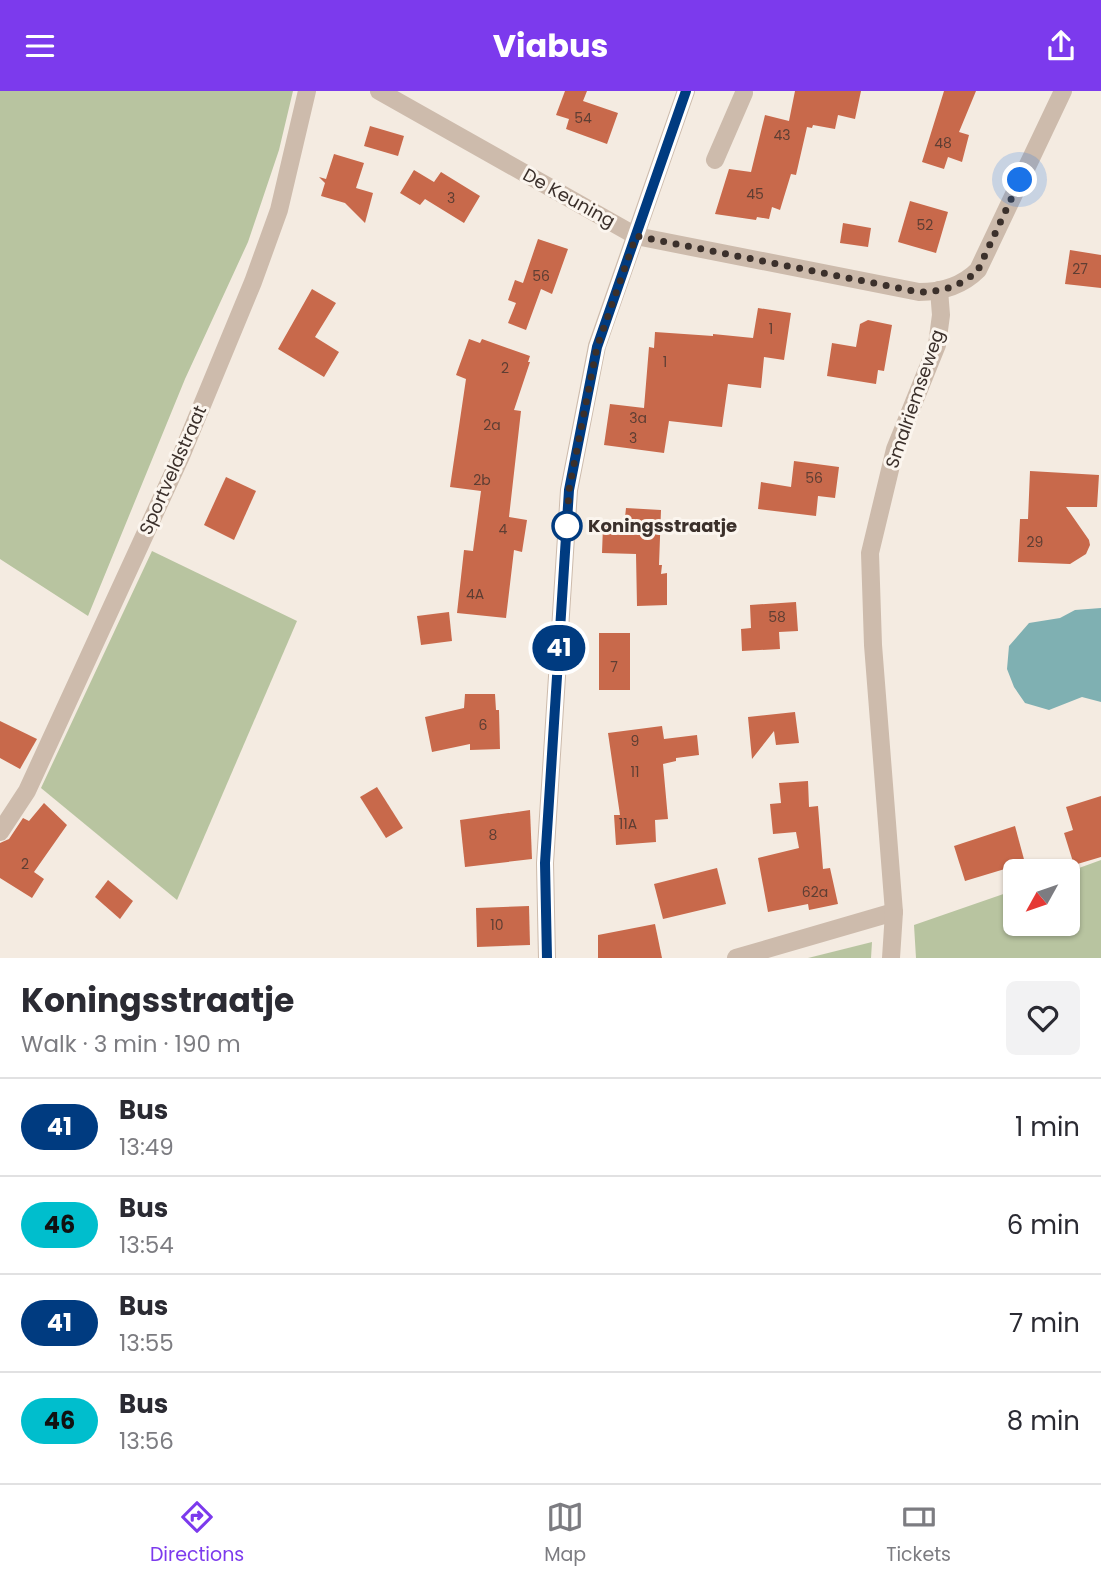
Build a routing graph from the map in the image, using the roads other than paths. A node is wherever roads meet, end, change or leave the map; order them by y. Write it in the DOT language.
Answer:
graph roads {
  1 [pos="307,91"];
  2 [pos="379,91"];
  3 [pos="686,91"];
  4 [pos="1063,91"];
  5 [pos="738,92"];
  6 [pos="715,160"];
  7 [pos="636,236"];
  8 [pos="939,290"];
  9 [pos="0,832"];
  10 [pos="894,912"];
  11 [pos="547,958"];
  12 [pos="736,958"];
  13 [pos="891,958"];
  1 -- 9 [label="street, Sportveldstraat"];
  2 -- 7 [label="street, De Keuning"];
  3 -- 7 [label="street"];
  4 -- 8 [label="street"];
  5 -- 6 [label="street"];
  7 -- 8 [label="street, De Keuning"];
  7 -- 11 [label="street"];
  8 -- 10 [label="street, Smalriemseweg"];
  10 -- 12 [label="street"];
  10 -- 13 [label="street, Smalriemseweg"];
}
